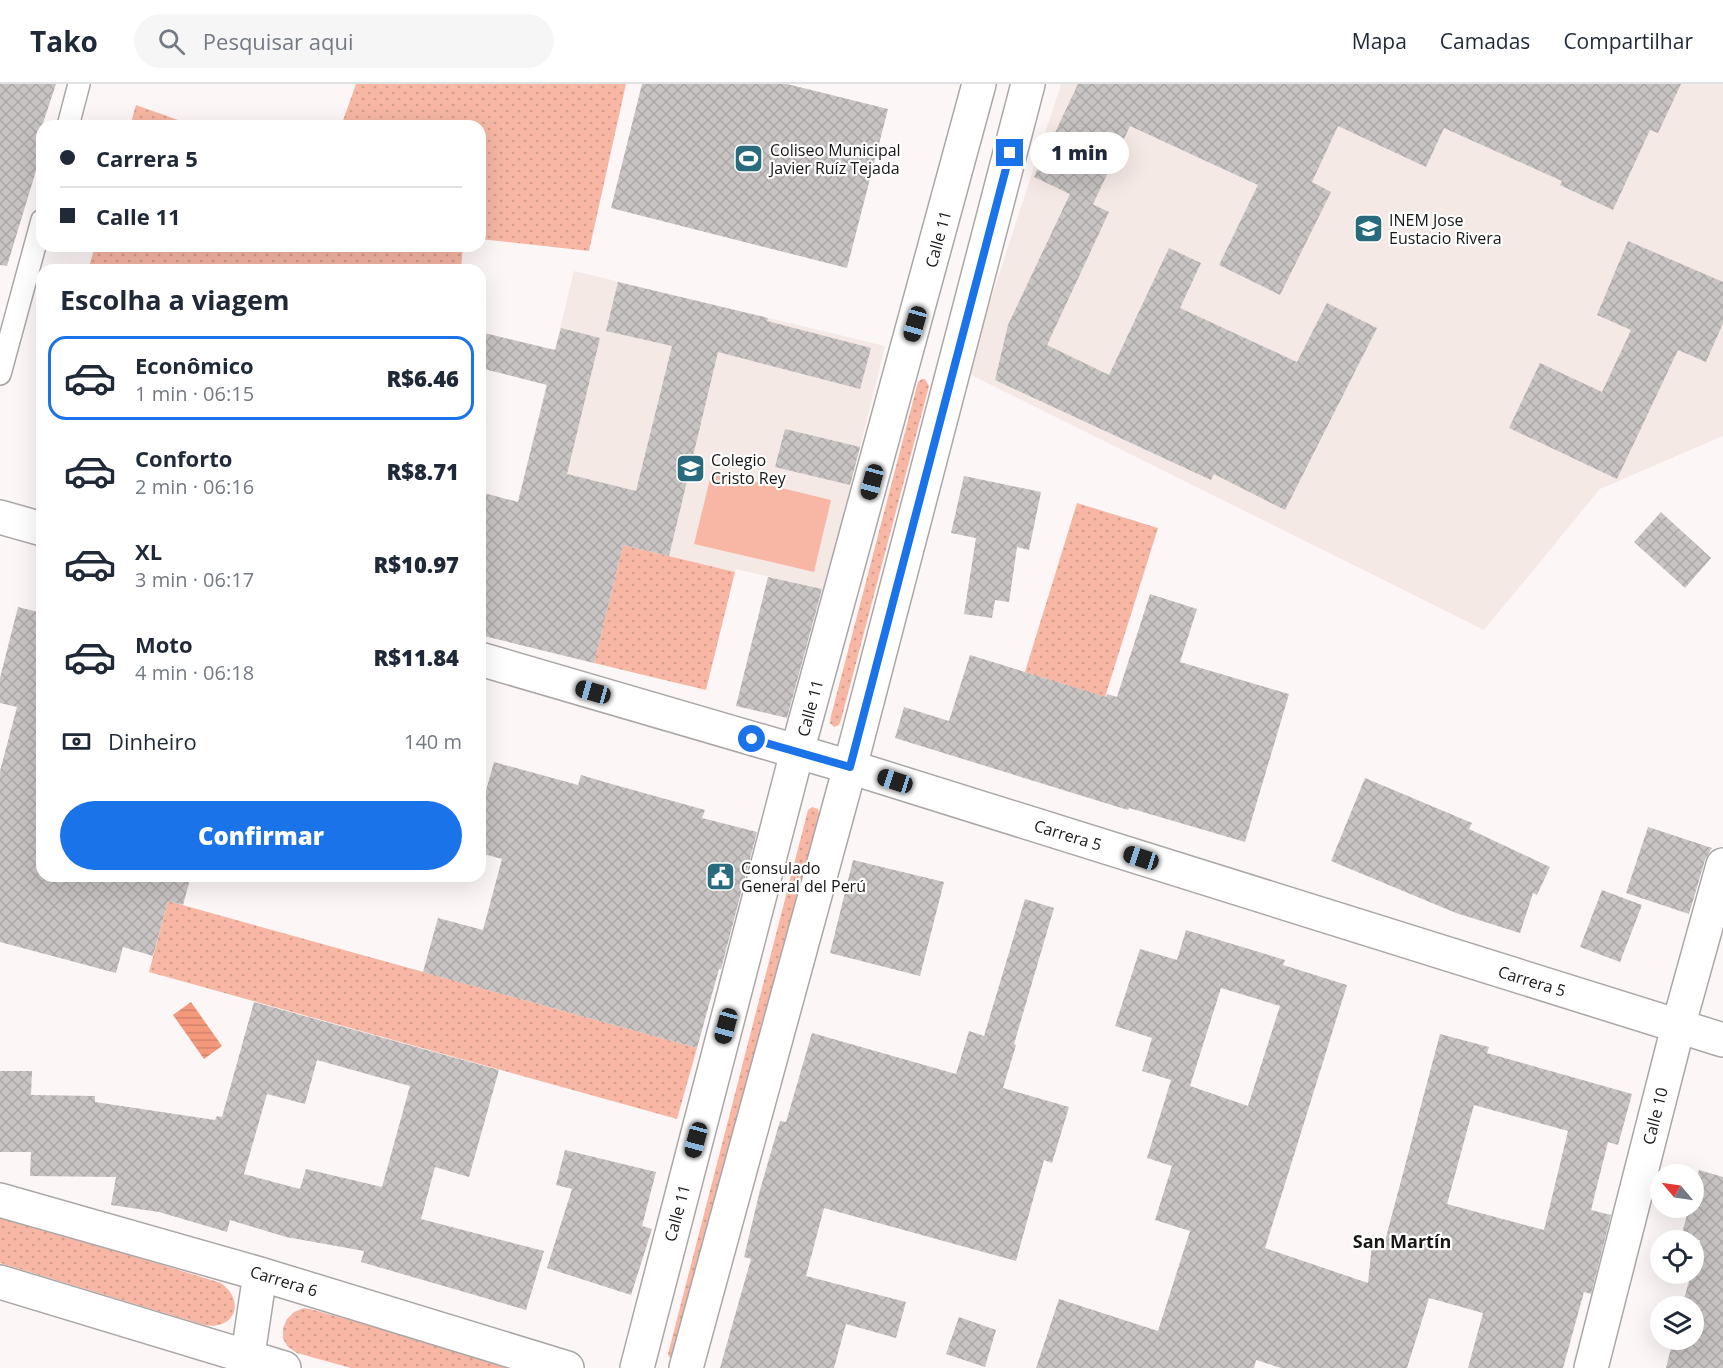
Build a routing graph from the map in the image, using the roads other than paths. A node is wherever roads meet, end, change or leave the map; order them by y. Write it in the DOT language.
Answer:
graph roads {
  1 [pos="79,84"];
  2 [pos="979,84"];
  3 [pos="1028,84"];
  4 [pos="70,120"];
  5 [pos="36,242"];
  6 [pos="915,324"];
  7 [pos="963,336"];
  8 [pos="0,374"];
  9 [pos="0,517"];
  10 [pos="36,527"];
  11 [pos="486,660"];
  12 [pos="797,752"];
  13 [pos="850,767"];
  14 [pos="1723,865"];
  15 [pos="1677,1027"];
  16 [pos="1723,1040"];
  17 [pos="0,1200"];
  18 [pos="260,1274"];
  19 [pos="0,1282"];
  20 [pos="247,1363"];
  21 [pos="284,1368"];
  22 [pos="567,1368"];
  23 [pos="637,1368"];
  24 [pos="686,1368"];
  25 [pos="1591,1368"];
  1 -- 4 [label="lane"];
  2 -- 6 [label="street, Calle 11"];
  3 -- 7 [label="street"];
  5 -- 8 [label="lane"];
  6 -- 7 [label="street"];
  6 -- 12 [label="street, Calle 11"];
  7 -- 13 [label="street"];
  9 -- 10 [label="street"];
  11 -- 12 [label="street, Carrera 5"];
  12 -- 13 [label="street, Carrera 5"];
  12 -- 23 [label="street, Calle 11"];
  13 -- 15 [label="street, Carrera 5"];
  13 -- 24 [label="street"];
  14 -- 15 [label="street, Calle 10"];
  15 -- 16 [label="street, Carrera 5"];
  15 -- 25 [label="street, Calle 10"];
  17 -- 18 [label="street, Carrera 6"];
  18 -- 20 [label="street"];
  18 -- 22 [label="street, Carrera 6"];
  19 -- 20 [label="street"];
  20 -- 21 [label="street"];
}
